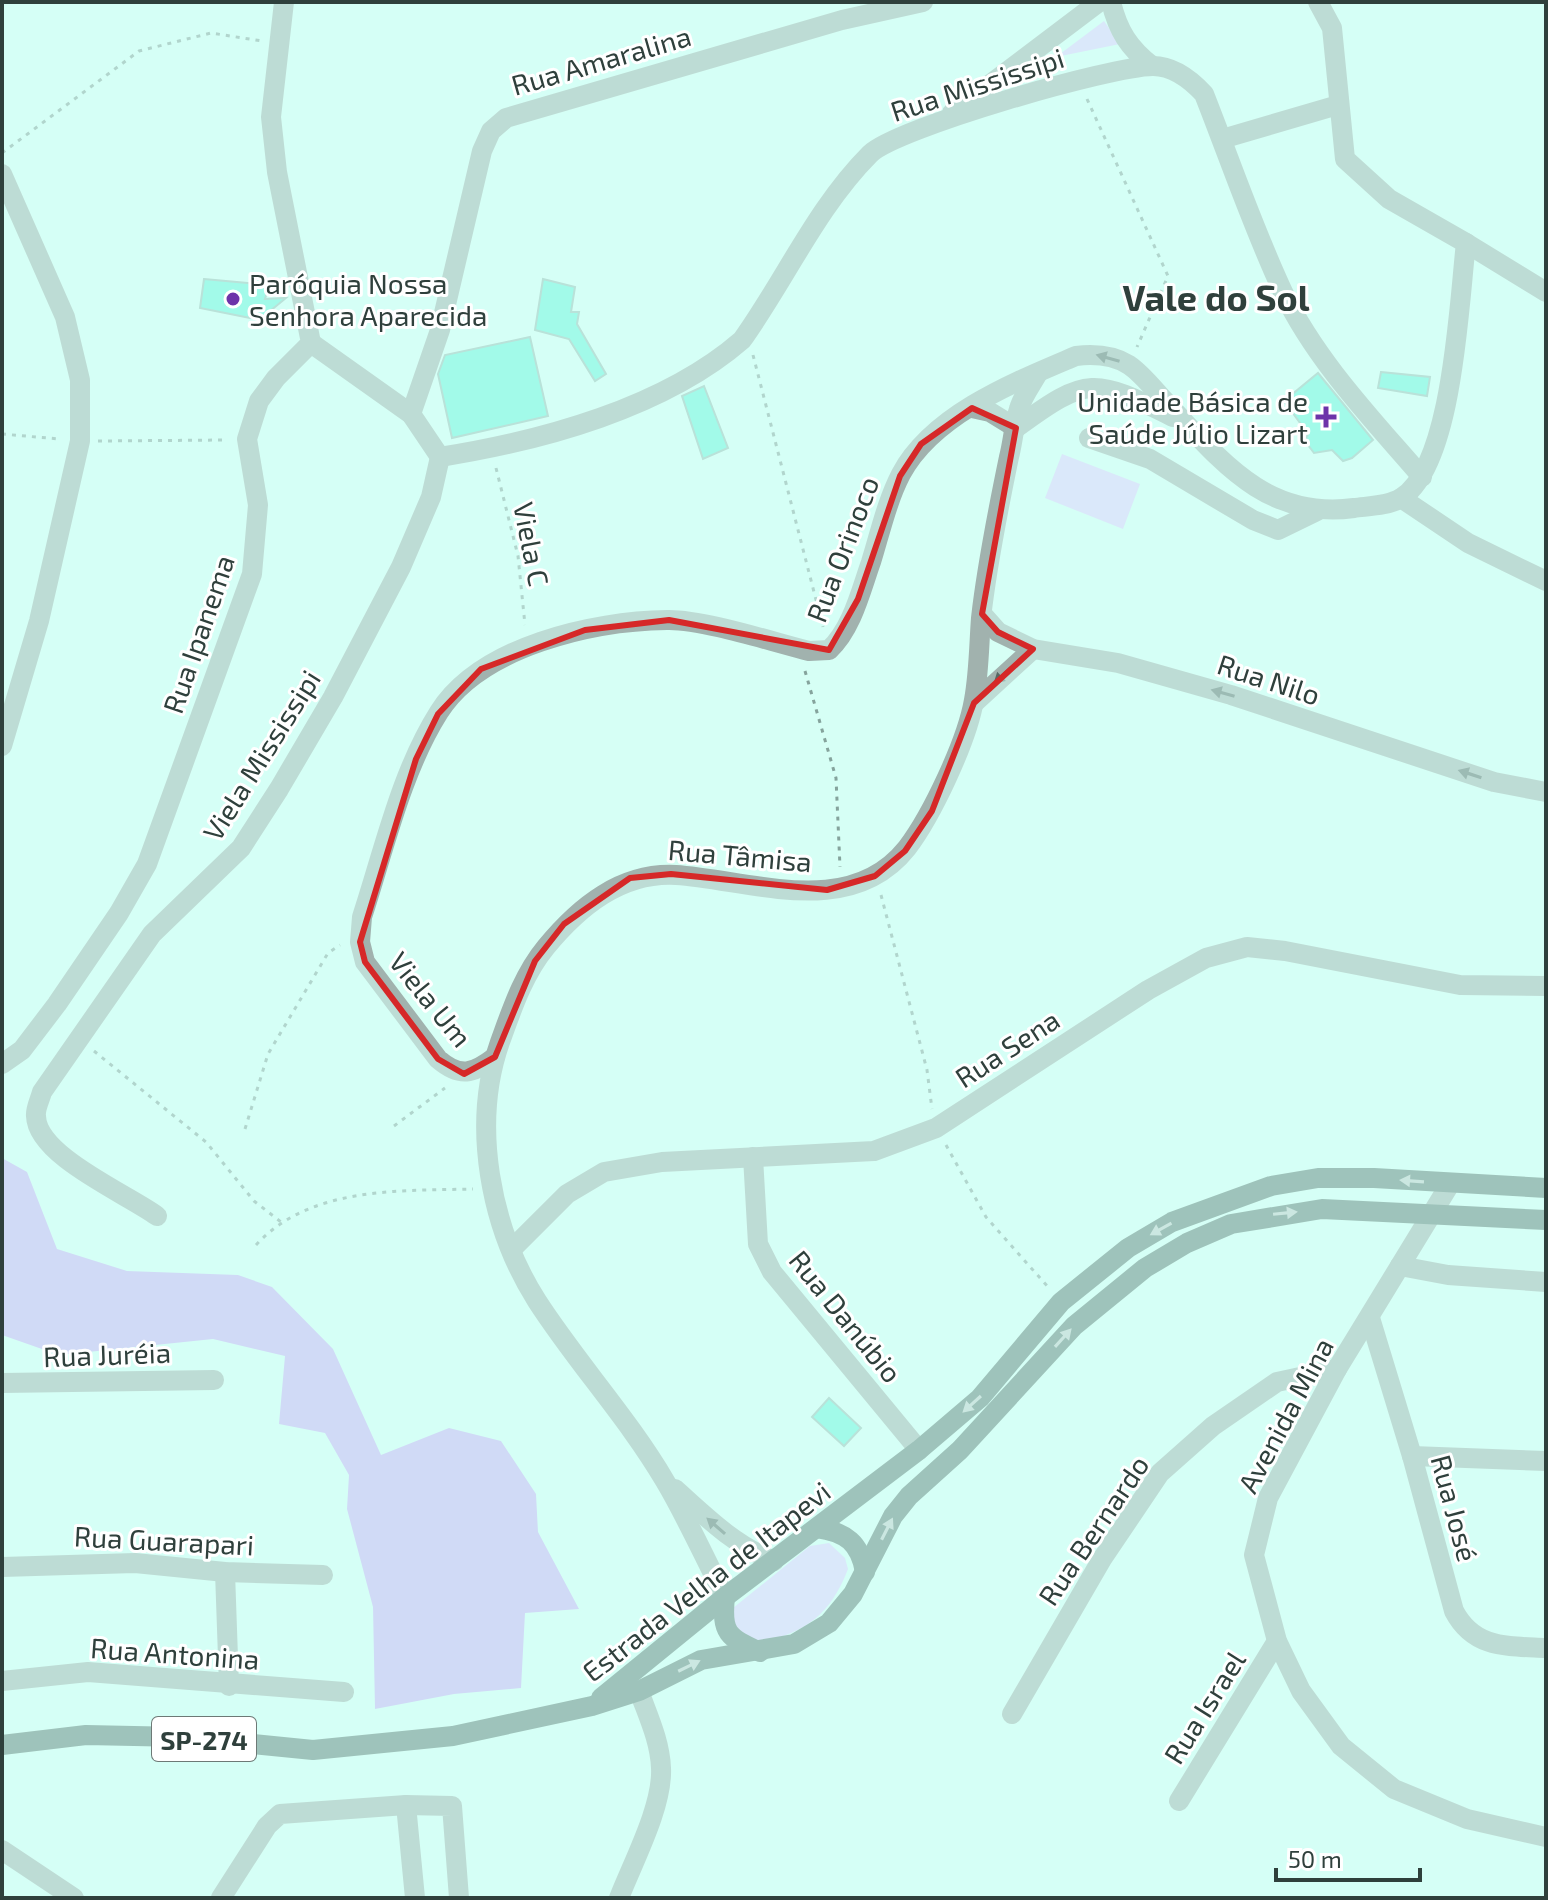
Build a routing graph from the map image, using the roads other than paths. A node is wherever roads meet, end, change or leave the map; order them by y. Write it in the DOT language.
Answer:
graph roads {
  1 [pos="284,2"];
  2 [pos="923,2"];
  3 [pos="1099,2"];
  4 [pos="1111,2"];
  5 [pos="1318,2"];
  6 [pos="842,11"];
  7 [pos="1152,66"];
  8 [pos="1338,105"];
  9 [pos="940,122"];
  10 [pos="1222,139"];
  11 [pos="2,174"];
  12 [pos="1466,243"];
  13 [pos="1546,292"];
  14 [pos="311,343"];
  15 [pos="1038,372"];
  16 [pos="972,408"];
  17 [pos="411,414"];
  18 [pos="1187,425"];
  19 [pos="1016,428"];
  20 [pos="1089,438"];
  21 [pos="440,457"];
  22 [pos="1422,477"];
  23 [pos="1401,498"];
  24 [pos="1317,511"];
  25 [pos="1546,581"];
  26 [pos="982,614"];
  27 [pos="1033,649"];
  28 [pos="974,703"];
  29 [pos="2,746"];
  30 [pos="1546,792"];
  31 [pos="362,925"];
  32 [pos="1546,986"];
  33 [pos="495,1057"];
  34 [pos="2,1064"];
  35 [pos="753,1157"];
  36 [pos="1450,1184"];
  37 [pos="1546,1188"];
  38 [pos="157,1216"];
  39 [pos="1430,1216"];
  40 [pos="1546,1220"];
  41 [pos="512,1249"];
  42 [pos="1400,1266"];
  43 [pos="1546,1282"];
  44 [pos="1370,1318"];
  45 [pos="1337,1369"];
  46 [pos="214,1380"];
  47 [pos="2,1383"];
  48 [pos="919,1450"];
  49 [pos="1412,1456"];
  50 [pos="1546,1461"];
  51 [pos="665,1480"];
  52 [pos="817,1528"];
  53 [pos="774,1561"];
  54 [pos="2,1567"];
  55 [pos="225,1572"];
  56 [pos="865,1572"];
  57 [pos="323,1575"];
  58 [pos="725,1597"];
  59 [pos="1277,1641"];
  60 [pos="1546,1648"];
  61 [pos="760,1652"];
  62 [pos="2,1681"];
  63 [pos="229,1686"];
  64 [pos="639,1691"];
  65 [pos="344,1692"];
  66 [pos="592,1706"];
  67 [pos="1012,1714"];
  68 [pos="2,1745"];
  69 [pos="1179,1801"];
  70 [pos="406,1805"];
  71 [pos="1546,1837"];
  72 [pos="2,1850"];
  73 [pos="74,1898"];
  74 [pos="221,1898"];
  75 [pos="415,1898"];
  76 [pos="459,1898"];
  77 [pos="619,1898"];
  1 -- 14 [label="street"];
  2 -- 6 [label="street, Rua Amaralina"];
  3 -- 9 [label="street"];
  4 -- 7 [label="street"];
  5 -- 8 [label="street"];
  6 -- 17 [label="street, Rua Amaralina"];
  7 -- 9 [label="street, Rua Mississipi"];
  7 -- 10 [label="street"];
  8 -- 10 [label="street"];
  8 -- 12 [label="street"];
  9 -- 21 [label="street, Rua Mississipi"];
  10 -- 22 [label="street"];
  11 -- 29 [label="street"];
  12 -- 13 [label="street"];
  12 -- 22 [label="street"];
  14 -- 17 [label="street"];
  14 -- 34 [label="street, Rua Ipanema"];
  15 -- 16 [label="street, Rua Orinoco"];
  18 -- 15 [label="street, Rua Orinoco, one-way"];
  15 -- 19 [label="street, Rua Tâmisa"];
  16 -- 19 [label="street"];
  16 -- 31 [label="street, Rua Orinoco"];
  17 -- 21 [label="street"];
  18 -- 19 [label="street"];
  18 -- 24 [label="street"];
  19 -- 26 [label="street, Rua Tâmisa"];
  20 -- 24 [label="street"];
  21 -- 38 [label="street, Viela Mississipi"];
  22 -- 23 [label="street"];
  23 -- 24 [label="street"];
  23 -- 25 [label="street"];
  26 -- 27 [label="street, Rua Nilo"];
  26 -- 28 [label="street, Rua Tâmisa"];
  27 -- 28 [label="street, one-way"];
  30 -- 27 [label="street, Rua Nilo, one-way"];
  28 -- 33 [label="street, Rua Tâmisa"];
  31 -- 33 [label="street, Viela Um"];
  32 -- 35 [label="street, Rua Sena"];
  33 -- 41 [label="street, Rua Tâmisa"];
  35 -- 41 [label="street, Rua Sena"];
  35 -- 48 [label="street, Rua Danúbio"];
  36 -- 37 [label="main road, Estrada Velha de Itapevi"];
  36 -- 39 [label="street, Avenida Mina"];
  36 -- 48 [label="main road, Estrada Velha de Itapevi, one-way"];
  39 -- 40 [label="main road, Estrada Velha de Itapevi"];
  39 -- 42 [label="street, Avenida Mina"];
  56 -- 39 [label="main road, Estrada Velha de Itapevi, one-way"];
  41 -- 51 [label="street, Rua Tâmisa"];
  42 -- 43 [label="street"];
  42 -- 44 [label="street, Avenida Mina"];
  44 -- 45 [label="street, Avenida Mina"];
  44 -- 49 [label="street, Rua José"];
  45 -- 59 [label="street, Avenida Mina"];
  45 -- 67 [label="street, Rua Bernardo"];
  46 -- 47 [label="street, Rua Juréia"];
  48 -- 52 [label="main road, Estrada Velha de Itapevi"];
  49 -- 50 [label="street"];
  49 -- 60 [label="street, Rua José"];
  53 -- 51 [label="street, Rua Tâmisa, one-way"];
  51 -- 58 [label="street, Rua Tâmisa"];
  52 -- 53 [label="main road, Estrada Velha de Itapevi"];
  52 -- 56 [label="main road"];
  53 -- 58 [label="main road, Estrada Velha de Itapevi"];
  54 -- 55 [label="street, Rua Guarapari"];
  55 -- 57 [label="street, Rua Guarapari"];
  55 -- 63 [label="street"];
  56 -- 61 [label="main road, Estrada Velha de Itapevi"];
  58 -- 61 [label="main road"];
  58 -- 66 [label="main road, Estrada Velha de Itapevi"];
  59 -- 69 [label="street, Rua Israel"];
  59 -- 71 [label="street, Avenida Mina"];
  64 -- 61 [label="main road, Estrada Velha de Itapevi, one-way"];
  62 -- 63 [label="street, Rua Antonina"];
  63 -- 65 [label="street, Rua Antonina"];
  64 -- 66 [label="main road, Estrada Velha de Itapevi"];
  64 -- 77 [label="street"];
  66 -- 68 [label="main road, SP-274"];
  70 -- 74 [label="street"];
  70 -- 75 [label="street"];
  70 -- 76 [label="street"];
  72 -- 73 [label="street"];
}
